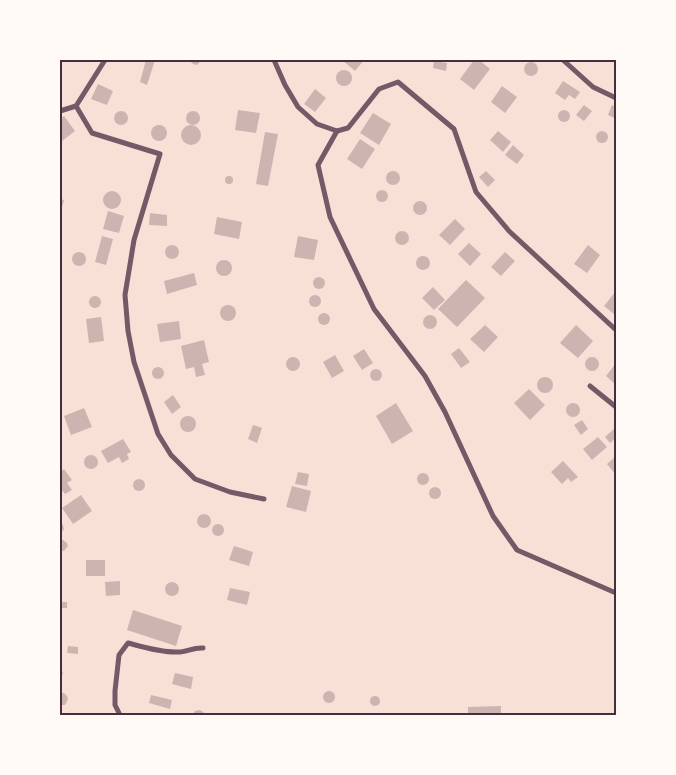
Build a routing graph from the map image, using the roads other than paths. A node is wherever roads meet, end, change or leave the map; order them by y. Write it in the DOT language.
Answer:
graph roads {
  1 [pos="105,60"];
  2 [pos="274,60"];
  3 [pos="563,60"];
  4 [pos="616,98"];
  5 [pos="76,106"];
  6 [pos="60,111"];
  7 [pos="338,131"];
  8 [pos="616,330"];
  9 [pos="590,386"];
  10 [pos="616,407"];
  11 [pos="264,499"];
  12 [pos="616,593"];
  13 [pos="204,648"];
  14 [pos="120,715"];
  1 -- 5 [label="street"];
  2 -- 7 [label="street"];
  3 -- 4 [label="street"];
  5 -- 6 [label="street"];
  5 -- 11 [label="street"];
  7 -- 8 [label="street"];
  7 -- 12 [label="street"];
  9 -- 10 [label="street"];
  13 -- 14 [label="street"];
}
